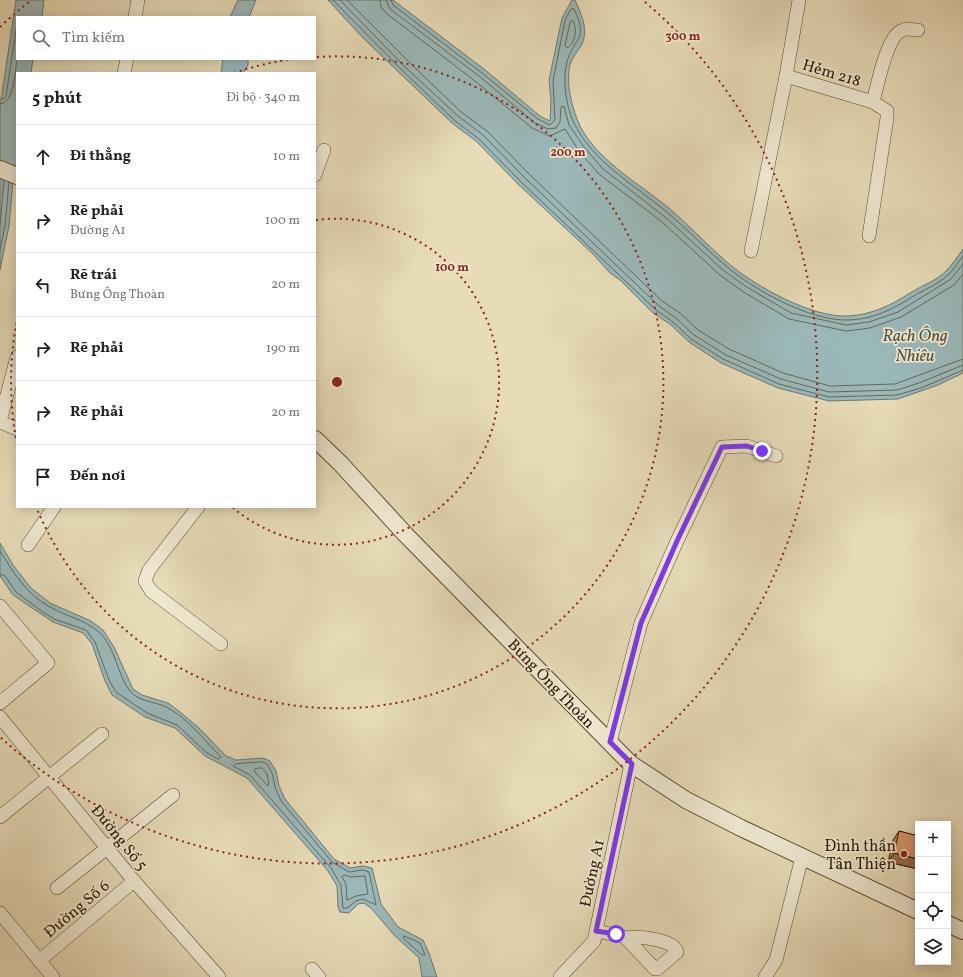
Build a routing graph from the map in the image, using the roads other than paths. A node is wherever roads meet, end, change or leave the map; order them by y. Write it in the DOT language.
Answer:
graph roads {
  1 [pos="138,0"];
  2 [pos="799,0"];
  3 [pos="135,16"];
  4 [pos="918,30"];
  5 [pos="127,60"];
  6 [pos="124,72"];
  7 [pos="786,76"];
  8 [pos="873,102"];
  9 [pos="324,150"];
  10 [pos="0,169"];
  11 [pos="316,172"];
  12 [pos="16,176"];
  13 [pos="869,236"];
  14 [pos="751,251"];
  15 [pos="16,365"];
  16 [pos="0,422"];
  17 [pos="16,430"];
  18 [pos="316,440"];
  19 [pos="776,456"];
  20 [pos="53,508"];
  21 [pos="197,508"];
  22 [pos="28,545"];
  23 [pos="0,606"];
  24 [pos="221,644"];
  25 [pos="0,703"];
  26 [pos="0,717"];
  27 [pos="102,734"];
  28 [pos="610,742"];
  29 [pos="632,764"];
  30 [pos="50,777"];
  31 [pos="173,795"];
  32 [pos="0,817"];
  33 [pos="107,848"];
  34 [pos="802,856"];
  35 [pos="134,882"];
  36 [pos="57,888"];
  37 [pos="915,909"];
  38 [pos="0,913"];
  39 [pos="951,925"];
  40 [pos="596,931"];
  41 [pos="963,931"];
  42 [pos="627,938"];
  43 [pos="39,961"];
  44 [pos="218,976"];
  45 [pos="53,977"];
  46 [pos="560,977"];
  47 [pos="765,977"];
  1 -- 3 [label="street"];
  2 -- 7 [label="street, Hẻm 218"];
  4 -- 8 [label="street"];
  5 -- 6 [label="street"];
  7 -- 8 [label="street, Hẻm 218"];
  7 -- 14 [label="street"];
  8 -- 13 [label="street"];
  9 -- 11 [label="street"];
  10 -- 12 [label="street"];
  15 -- 16 [label="street"];
  16 -- 17 [label="street"];
  18 -- 28 [label="street, Bưng Ông Thoàn"];
  19 -- 28 [label="street"];
  20 -- 22 [label="street"];
  21 -- 24 [label="street"];
  23 -- 25 [label="street"];
  26 -- 30 [label="street, Đường Số 5"];
  27 -- 30 [label="street"];
  28 -- 29 [label="street, Bưng Ông Thoàn"];
  29 -- 34 [label="street, Bưng Ông Thoàn"];
  29 -- 40 [label="street, Đường A1"];
  30 -- 32 [label="street"];
  30 -- 33 [label="street, Đường Số 5"];
  31 -- 33 [label="street"];
  33 -- 35 [label="street, Đường Số 5"];
  33 -- 36 [label="street"];
  34 -- 37 [label="street, Bưng Ông Thoàn"];
  34 -- 47 [label="street"];
  35 -- 43 [label="street, Đường Số 6"];
  35 -- 44 [label="street, Đường Số 5"];
  38 -- 43 [label="street"];
  39 -- 41 [label="street"];
  40 -- 42 [label="street"];
  40 -- 46 [label="street, Đường A1"];
  43 -- 45 [label="street"];
}
